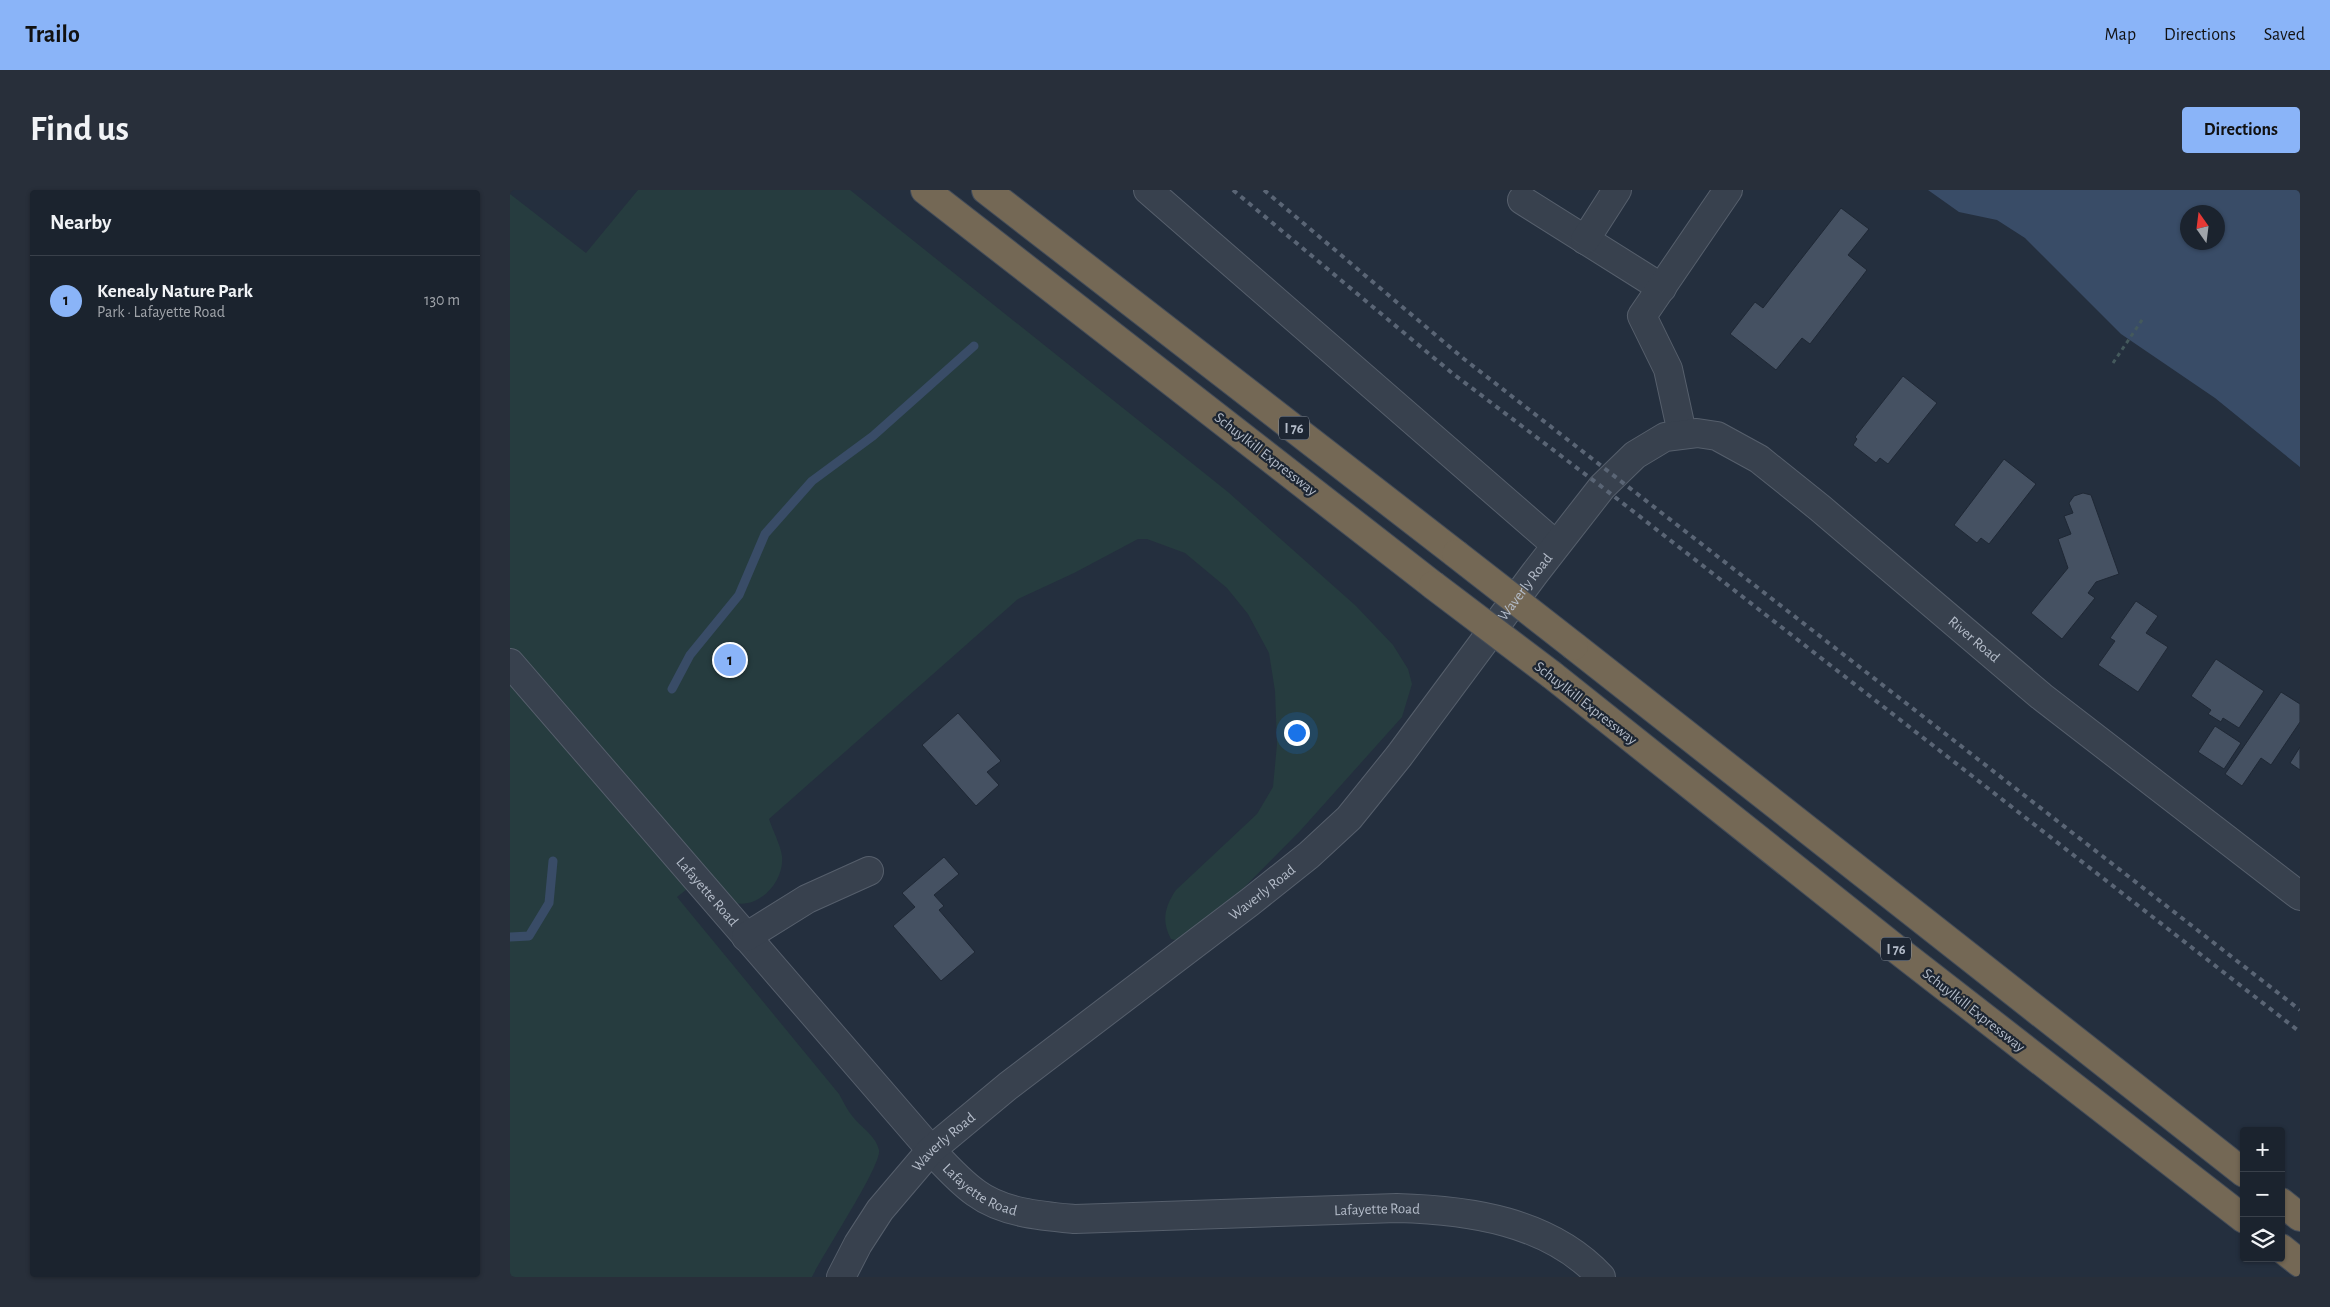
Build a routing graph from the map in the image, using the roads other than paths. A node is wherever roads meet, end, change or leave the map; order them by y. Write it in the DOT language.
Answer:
graph roads {
  1 [pos="925,190"];
  2 [pos="986,190"];
  3 [pos="1148,190"];
  4 [pos="1617,190"];
  5 [pos="1728,190"];
  6 [pos="1522,200"];
  7 [pos="1585,240"];
  8 [pos="1662,288"];
  9 [pos="1682,433"];
  10 [pos="1635,455"];
  11 [pos="1556,545"];
  12 [pos="510,663"];
  13 [pos="869,871"];
  14 [pos="2300,896"];
  15 [pos="746,937"];
  16 [pos="931,1150"];
  17 [pos="2243,1172"];
  18 [pos="2285,1205"];
  19 [pos="2241,1217"];
  20 [pos="2300,1217"];
  21 [pos="2285,1251"];
  22 [pos="2300,1263"];
  23 [pos="841,1277"];
  24 [pos="1601,1277"];
  1 -- 19 [label="highway, Schuylkill Expressway / I 76, bridge"];
  2 -- 17 [label="highway, I 76, bridge"];
  3 -- 11 [label="street"];
  4 -- 7 [label="street"];
  5 -- 8 [label="street"];
  6 -- 7 [label="street"];
  7 -- 8 [label="street"];
  8 -- 9 [label="street"];
  9 -- 10 [label="street, River Road"];
  9 -- 14 [label="street, River Road"];
  10 -- 11 [label="street, Waverly Road"];
  11 -- 16 [label="street, Waverly Road"];
  12 -- 15 [label="street, Lafayette Road"];
  13 -- 15 [label="street"];
  15 -- 16 [label="street, Lafayette Road"];
  16 -- 23 [label="street, Waverly Road"];
  16 -- 24 [label="street, Lafayette Road"];
  18 -- 20 [label="highway"];
  21 -- 22 [label="highway"];
}
